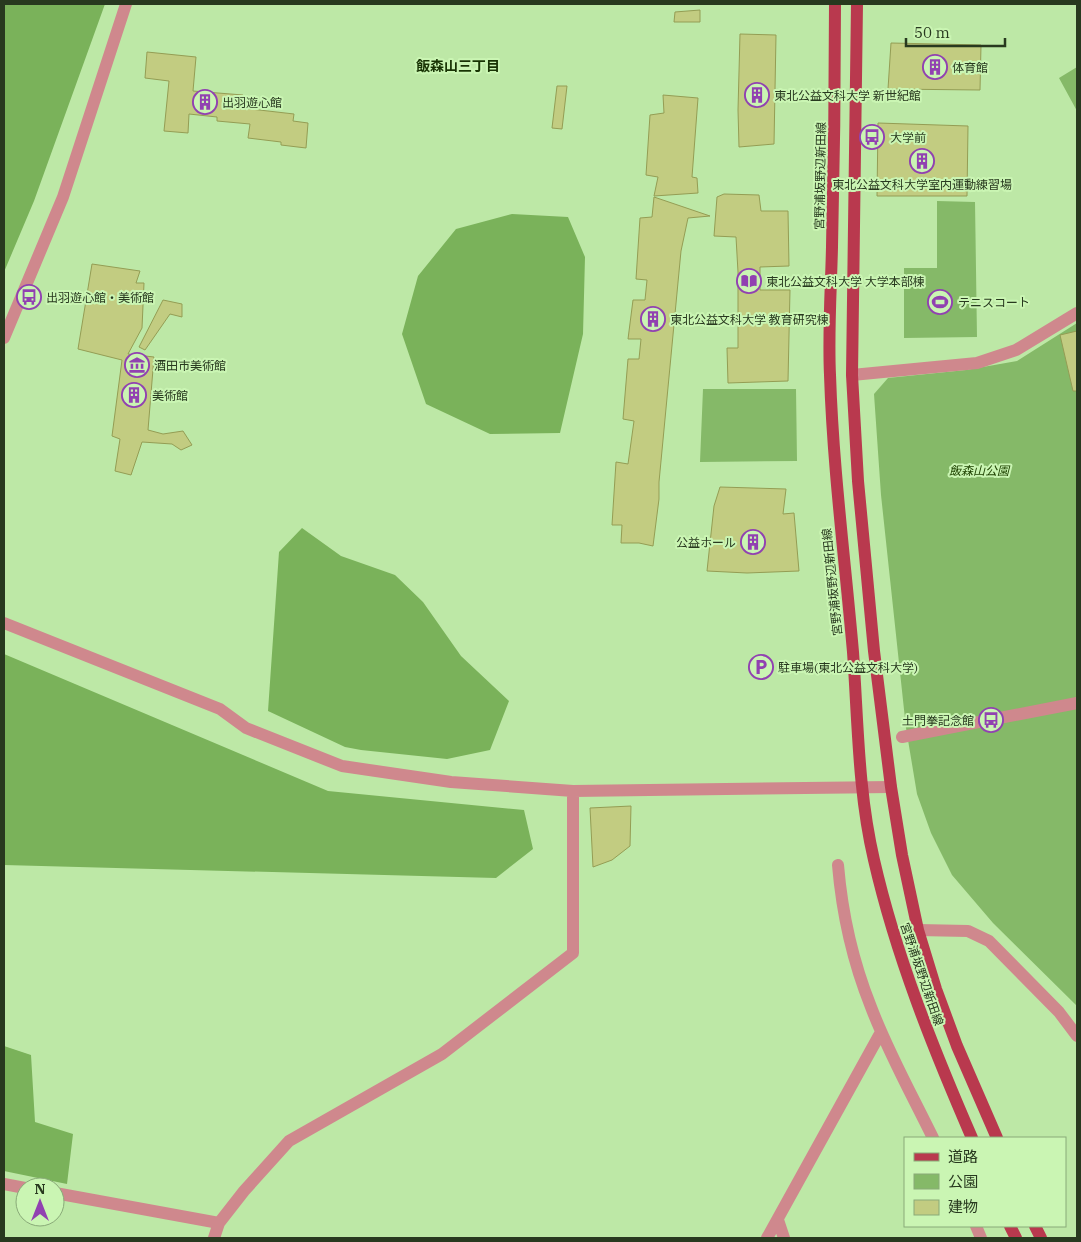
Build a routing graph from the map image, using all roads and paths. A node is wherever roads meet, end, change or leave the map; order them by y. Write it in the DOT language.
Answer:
graph roads {
  1 [pos="126,4"];
  2 [pos="835,4"];
  3 [pos="857,4"];
  4 [pos="1077,313"];
  5 [pos="4,338"];
  6 [pos="852,375"];
  7 [pos="4,623"];
  8 [pos="1077,704"];
  9 [pos="902,737"];
  10 [pos="891,787"];
  11 [pos="861,788"];
  12 [pos="574,791"];
  13 [pos="838,865"];
  14 [pos="918,930"];
  15 [pos="881,1032"];
  16 [pos="1077,1036"];
  17 [pos="933,1137"];
  18 [pos="972,1137"];
  19 [pos="997,1137"];
  20 [pos="65,1195"];
  21 [pos="778,1220"];
  22 [pos="218,1223"];
  23 [pos="214,1238"];
  24 [pos="767,1238"];
  25 [pos="784,1238"];
  1 -- 5 [label="street"];
  2 -- 11 [label="main road, 宮野浦坂野辺新田線"];
  3 -- 6 [label="main road, 宮野浦坂野辺新田線"];
  4 -- 6 [label="street"];
  6 -- 10 [label="main road, 宮野浦坂野辺新田線"];
  7 -- 12 [label="street"];
  8 -- 9 [label="street"];
  10 -- 11 [label="street"];
  10 -- 14 [label="main road, 宮野浦坂野辺新田線"];
  11 -- 12 [label="street"];
  11 -- 18 [label="main road, 宮野浦坂野辺新田線"];
  12 -- 22 [label="street"];
  13 -- 15 [label="street"];
  14 -- 16 [label="street"];
  14 -- 19 [label="main road, 宮野浦坂野辺新田線"];
  15 -- 17 [label="street"];
  15 -- 21 [label="street"];
  20 -- 22 [label="street"];
  21 -- 24 [label="street"];
  21 -- 25 [label="street"];
  22 -- 23 [label="street"];
}
